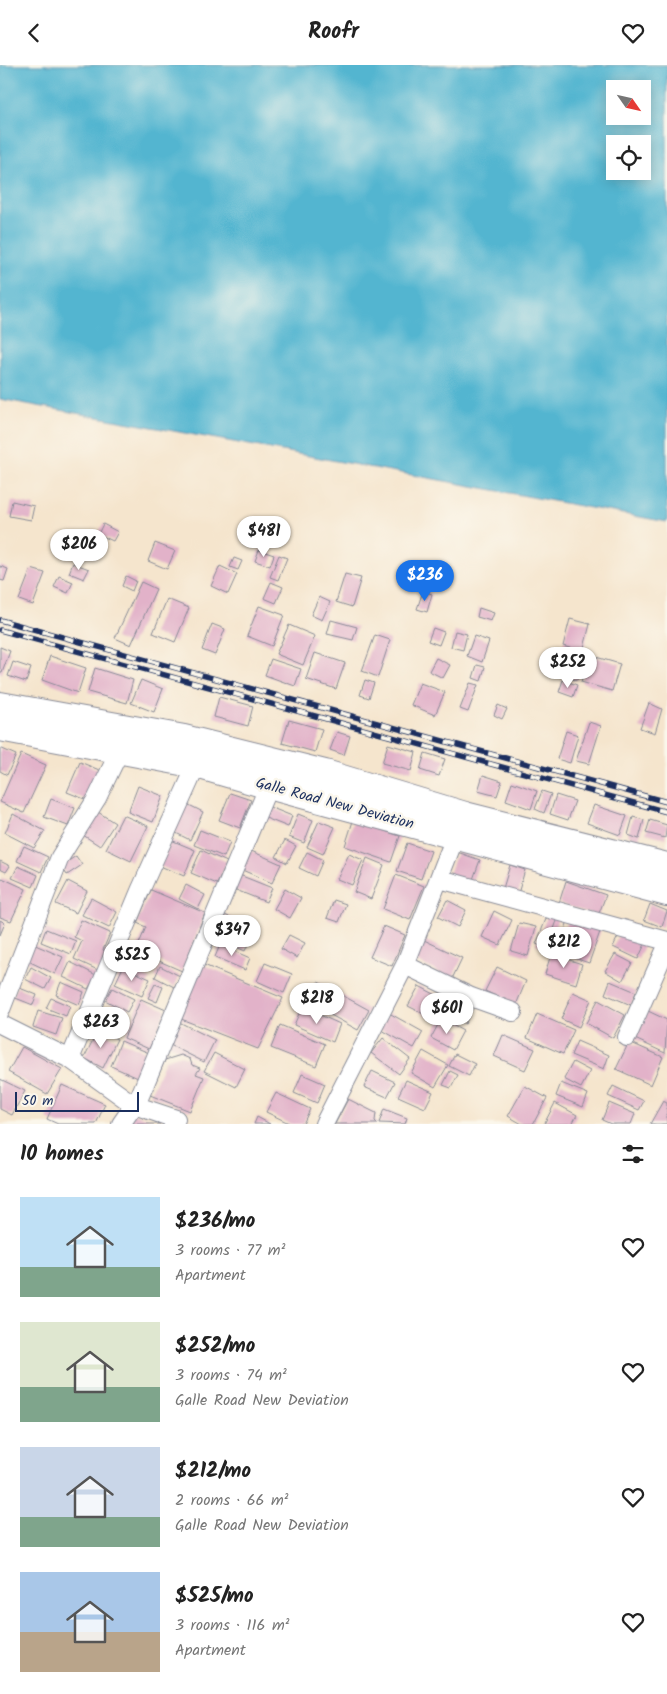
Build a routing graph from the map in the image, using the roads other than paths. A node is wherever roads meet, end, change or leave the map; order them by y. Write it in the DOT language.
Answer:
graph roads {
  1 [pos="0,705"];
  2 [pos="0,727"];
  3 [pos="121,748"];
  4 [pos="197,764"];
  5 [pos="269,785"];
  6 [pos="460,825"];
  7 [pos="667,867"];
  8 [pos="440,879"];
  9 [pos="667,892"];
  10 [pos="667,941"];
  11 [pos="667,946"];
  12 [pos="405,965"];
  13 [pos="0,1012"];
  14 [pos="513,1012"];
  15 [pos="0,1024"];
  16 [pos="627,1037"];
  17 [pos="70,1059"];
  18 [pos="134,1105"];
  19 [pos="121,1124"];
  20 [pos="173,1124"];
  21 [pos="324,1124"];
  1 -- 6 [label="main road, Galle Road New Deviation"];
  2 -- 3 [label="main road, Galle Road New Deviation"];
  3 -- 4 [label="main road, Galle Road New Deviation"];
  3 -- 13 [label="street"];
  4 -- 5 [label="main road, Galle Road New Deviation"];
  4 -- 17 [label="street"];
  5 -- 6 [label="main road, Galle Road New Deviation"];
  5 -- 18 [label="street"];
  6 -- 7 [label="main road, Galle Road New Deviation"];
  6 -- 8 [label="street"];
  6 -- 9 [label="main road, Galle Road New Deviation"];
  8 -- 10 [label="street"];
  8 -- 12 [label="street"];
  11 -- 16 [label="street"];
  12 -- 14 [label="street"];
  12 -- 21 [label="street"];
  15 -- 17 [label="street"];
  17 -- 18 [label="street"];
  18 -- 19 [label="street"];
  18 -- 20 [label="street"];
}
